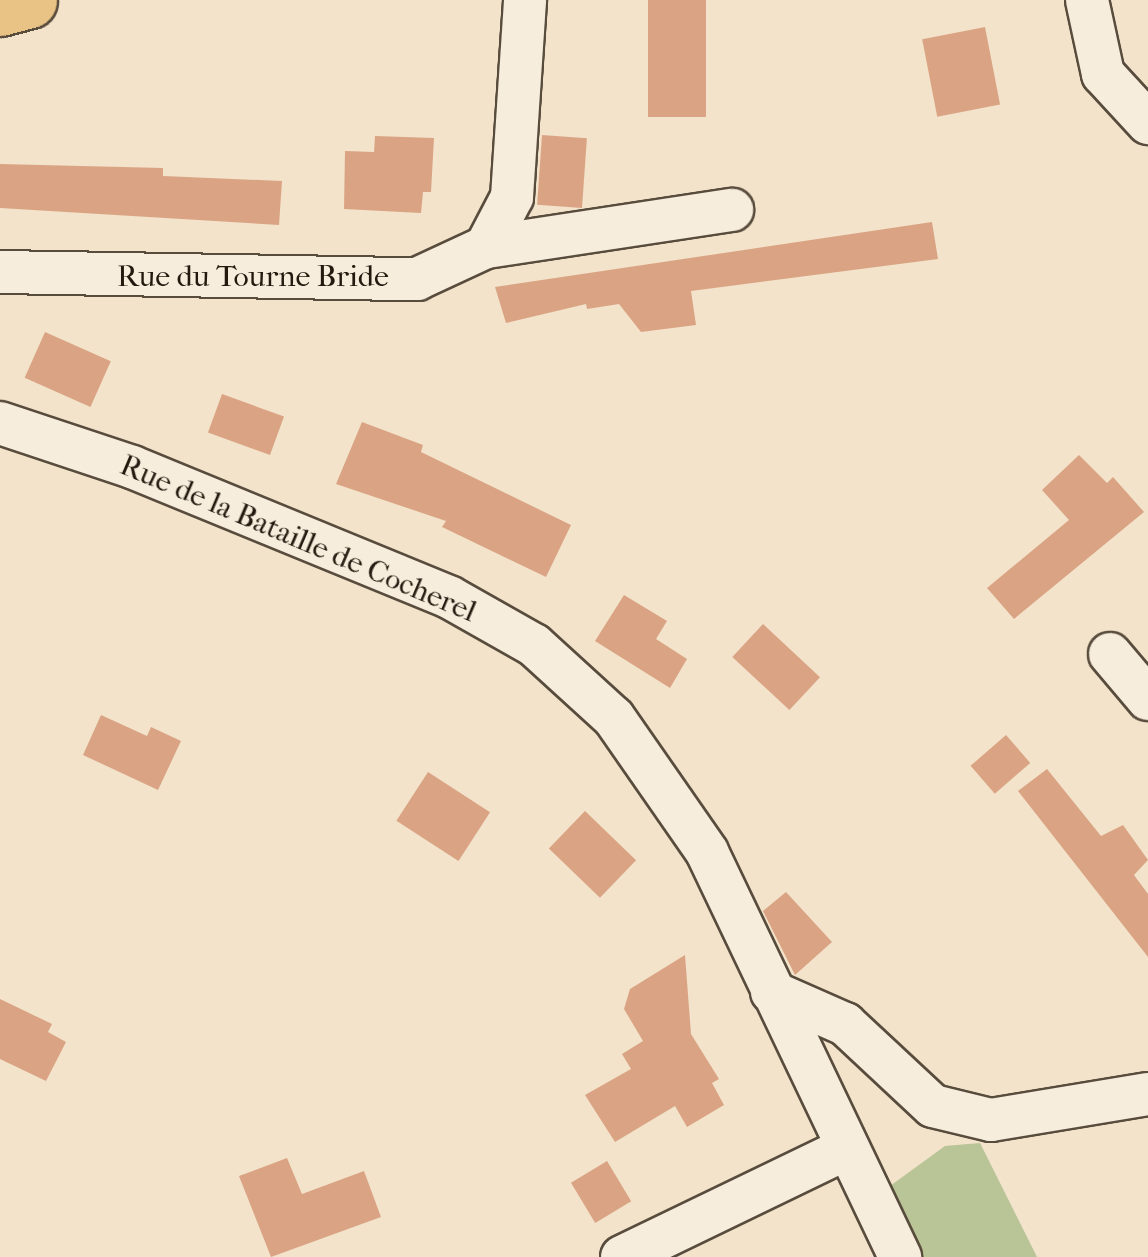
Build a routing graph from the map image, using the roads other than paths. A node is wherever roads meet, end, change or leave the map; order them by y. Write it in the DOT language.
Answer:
graph roads {
  1 [pos="30,0"];
  2 [pos="525,0"];
  3 [pos="1087,0"];
  4 [pos="0,8"];
  5 [pos="1148,123"];
  6 [pos="732,210"];
  7 [pos="486,247"];
  8 [pos="0,272"];
  9 [pos="0,422"];
  10 [pos="1110,654"];
  11 [pos="1148,700"];
  12 [pos="772,992"];
  13 [pos="1148,1094"];
  14 [pos="845,1149"];
  15 [pos="622,1257"];
  16 [pos="900,1257"];
  1 -- 4 [label="main road"];
  2 -- 7 [label="street"];
  3 -- 5 [label="street"];
  6 -- 7 [label="street, Rue du Tourne Bride"];
  7 -- 8 [label="street, Rue du Tourne Bride"];
  9 -- 12 [label="street, Rue de la Bataille de Cocherel"];
  10 -- 11 [label="street"];
  12 -- 13 [label="street"];
  12 -- 14 [label="street, Rue de la Bataille de Cocherel"];
  14 -- 15 [label="street"];
  14 -- 16 [label="street, Rue de la Bataille de Cocherel"];
}
